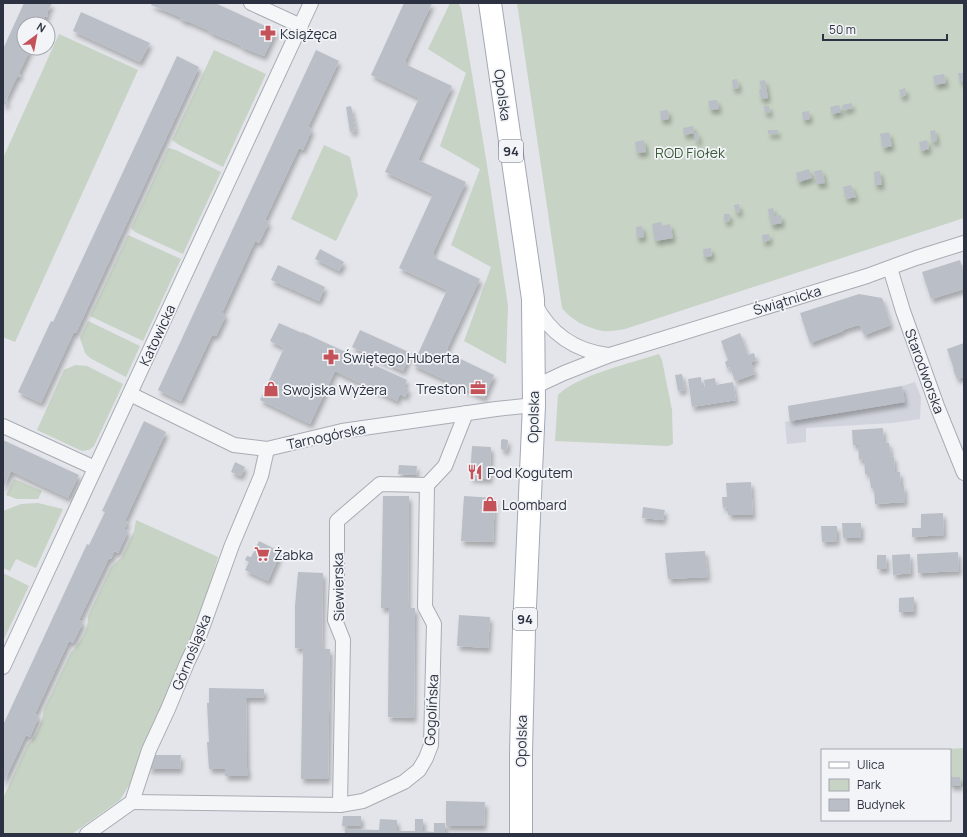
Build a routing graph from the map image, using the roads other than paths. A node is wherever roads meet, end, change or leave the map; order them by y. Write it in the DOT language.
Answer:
graph roads {
  1 [pos="251,3"];
  2 [pos="312,3"];
  3 [pos="490,3"];
  4 [pos="301,26"];
  5 [pos="964,243"];
  6 [pos="890,268"];
  7 [pos="533,299"];
  8 [pos="610,355"];
  9 [pos="130,394"];
  10 [pos="534,396"];
  11 [pos="466,413"];
  12 [pos="3,426"];
  13 [pos="267,449"];
  14 [pos="94,468"];
  15 [pos="964,473"];
  16 [pos="427,485"];
  17 [pos="3,667"];
  18 [pos="132,802"];
  19 [pos="340,805"];
  20 [pos="87,834"];
  21 [pos="521,834"];
  1 -- 4 [label="street"];
  2 -- 4 [label="street, Katowicka"];
  3 -- 7 [label="main road, Opolska / 94"];
  4 -- 9 [label="street, Katowicka"];
  5 -- 6 [label="street, Świątnicka"];
  6 -- 8 [label="street, Świątnicka"];
  6 -- 15 [label="street, Starodworska"];
  7 -- 8 [label="street, Świątnicka"];
  7 -- 10 [label="main road, Opolska / 94"];
  8 -- 10 [label="street, Świątnicka"];
  9 -- 13 [label="street, Tarnogórska"];
  9 -- 14 [label="street, Katowicka"];
  10 -- 11 [label="street, Tarnogórska"];
  10 -- 21 [label="main road, Opolska / 94"];
  11 -- 13 [label="street, Tarnogórska"];
  11 -- 16 [label="street"];
  12 -- 14 [label="street"];
  13 -- 18 [label="street, Górnośląska"];
  14 -- 17 [label="street, Katowicka"];
  16 -- 19 [label="street, Gogolińska"];
  16 -- 19 [label="street, Siewierska"];
  18 -- 19 [label="street, Gogolińska"];
  18 -- 20 [label="street"];
}
